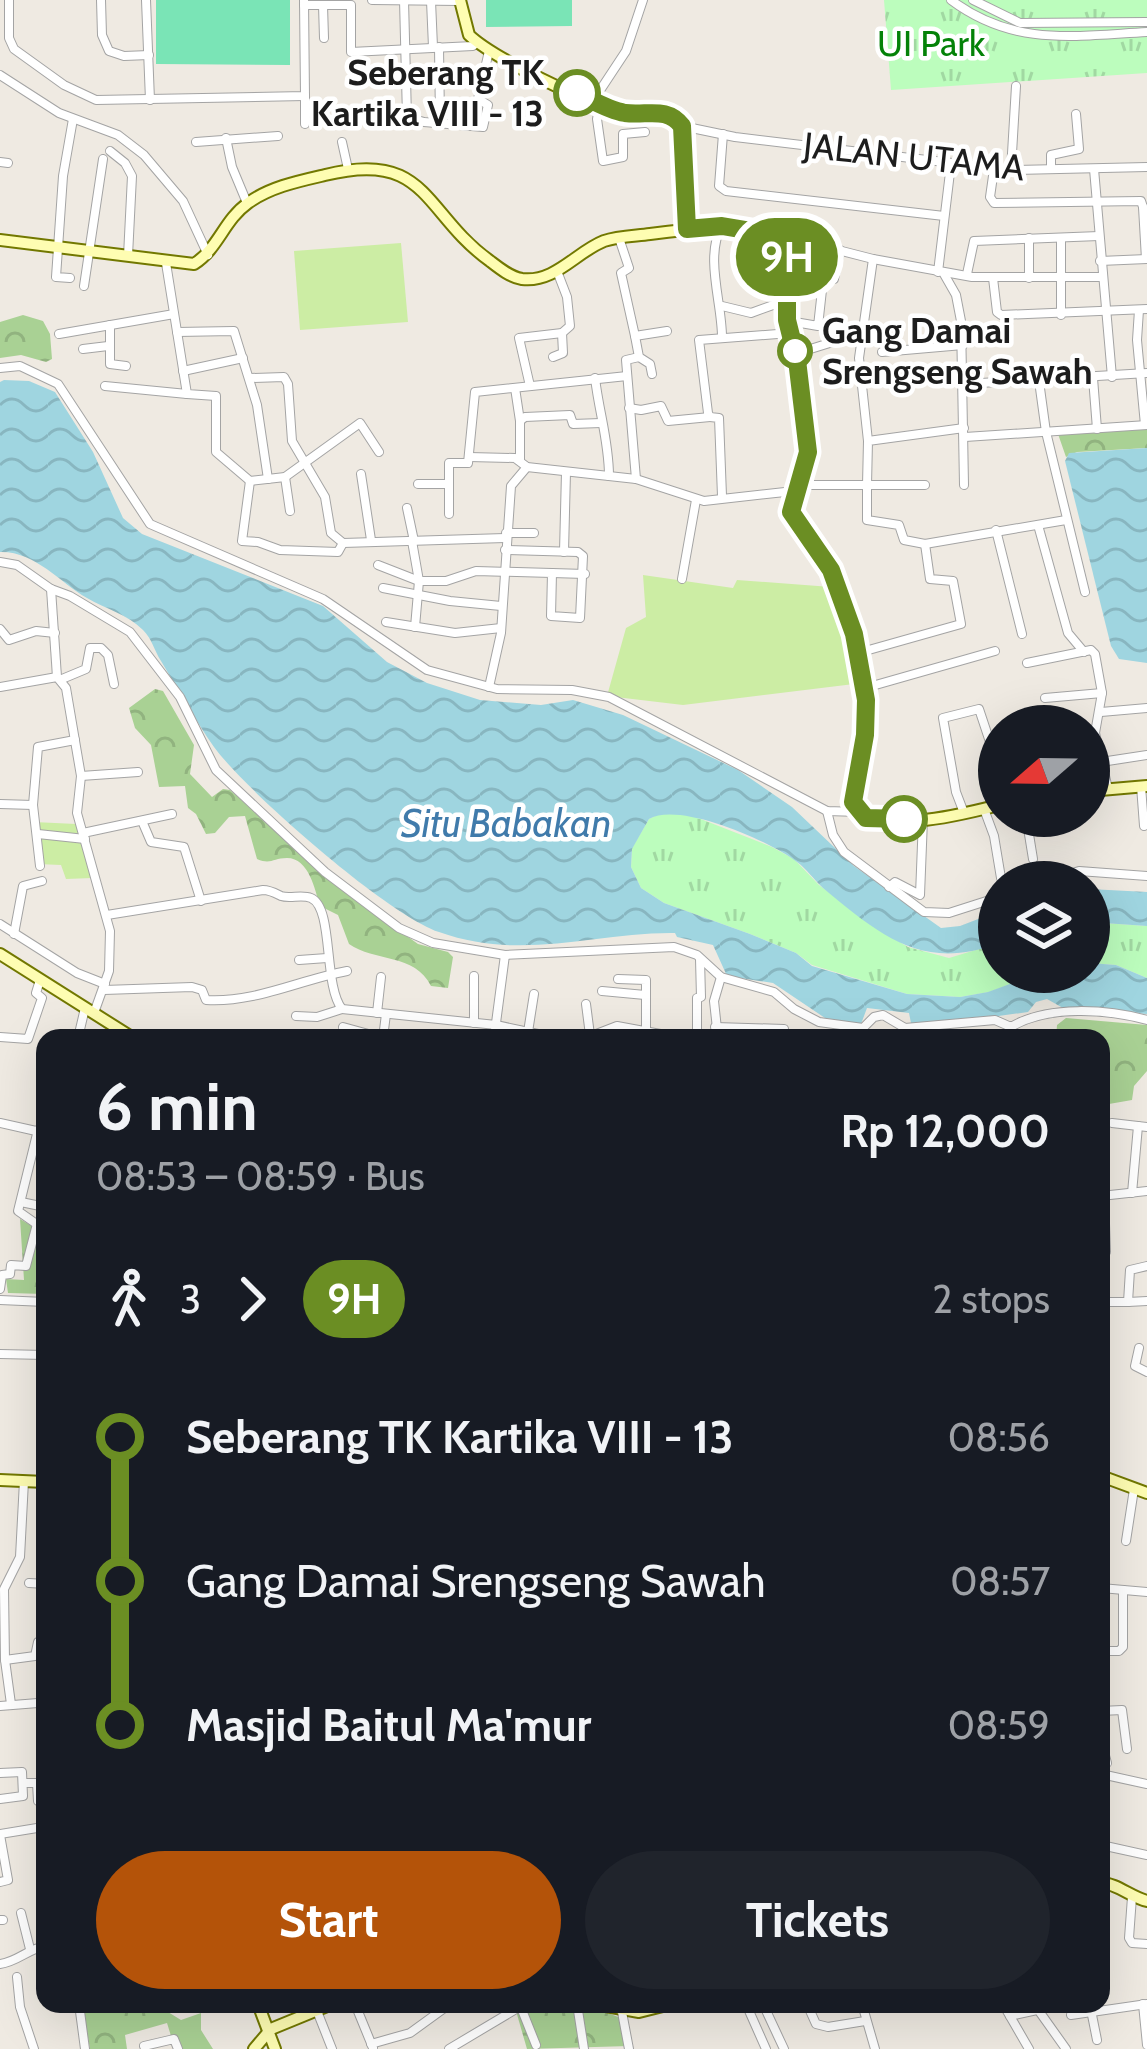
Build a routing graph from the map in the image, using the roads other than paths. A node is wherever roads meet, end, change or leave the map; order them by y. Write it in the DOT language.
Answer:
graph roads {
  1 [pos="23,0"];
  2 [pos="101,0"];
  3 [pos="146,0"];
  4 [pos="372,0"];
  5 [pos="643,0"];
  6 [pos="951,0"];
  7 [pos="973,0"];
  8 [pos="404,1"];
  9 [pos="460,1"];
  10 [pos="304,2"];
  11 [pos="431,2"];
  12 [pos="9,3"];
  13 [pos="323,5"];
  14 [pos="1147,22"];
  15 [pos="1147,32"];
  16 [pos="324,38"];
  17 [pos="483,46"];
  18 [pos="436,47"];
  19 [pos="406,48"];
  20 [pos="149,56"];
  21 [pos="1,77"];
  22 [pos="1016,86"];
  23 [pos="304,96"];
  24 [pos="150,100"];
  25 [pos="597,102"];
  26 [pos="1076,114"];
  27 [pos="73,119"];
  28 [pos="440,121"];
  29 [pos="305,124"];
  30 [pos="682,126"];
  31 [pos="645,132"];
  32 [pos="723,134"];
  33 [pos="278,136"];
  34 [pos="226,138"];
  35 [pos="196,142"];
  36 [pos="342,142"];
  37 [pos="951,164"];
  38 [pos="1147,167"];
  39 [pos="348,169"];
  40 [pos="994,169"];
  41 [pos="1052,169"];
  42 [pos="1094,169"];
  43 [pos="1011,170"];
  44 [pos="1096,202"];
  45 [pos="247,203"];
  46 [pos="1145,207"];
  47 [pos="944,216"];
  48 [pos="722,226"];
  49 [pos="687,229"];
  50 [pos="1099,236"];
  51 [pos="787,237"];
  52 [pos="620,238"];
  53 [pos="1029,238"];
  54 [pos="1061,238"];
  55 [pos="0,240"];
  56 [pos="60,248"];
  57 [pos="840,250"];
  58 [pos="92,251"];
  59 [pos="208,255"];
  60 [pos="128,256"];
  61 [pos="873,260"];
  62 [pos="1100,260"];
  63 [pos="1146,260"];
  64 [pos="166,263"];
  65 [pos="557,271"];
  66 [pos="940,273"];
  67 [pos="966,274"];
  68 [pos="1102,277"];
  69 [pos="70,278"];
  70 [pos="993,278"];
  71 [pos="1030,278"];
  72 [pos="1062,278"];
  73 [pos="84,286"];
  74 [pos="787,300"];
  75 [pos="722,306"];
  76 [pos="1143,310"];
  77 [pos="1106,311"];
  78 [pos="174,314"];
  79 [pos="1061,315"];
  80 [pos="110,325"];
  81 [pos="789,327"];
  82 [pos="667,331"];
  83 [pos="177,332"];
  84 [pos="562,333"];
  85 [pos="59,334"];
  86 [pos="634,336"];
  87 [pos="722,337"];
  88 [pos="836,341"];
  89 [pos="963,345"];
  90 [pos="108,346"];
  91 [pos="83,349"];
  92 [pos="882,352"];
  93 [pos="553,357"];
  94 [pos="639,357"];
  95 [pos="243,358"];
  96 [pos="797,360"];
  97 [pos="126,366"];
  98 [pos="0,368"];
  99 [pos="183,371"];
  100 [pos="652,374"];
  101 [pos="1143,374"];
  102 [pos="627,376"];
  103 [pos="1112,376"];
  104 [pos="595,377"];
  105 [pos="250,378"];
  106 [pos="1093,378"];
  107 [pos="1040,381"];
  108 [pos="964,384"];
  109 [pos="105,386"];
  110 [pos="530,386"];
  111 [pos="515,388"];
  112 [pos="187,394"];
  113 [pos="629,407"];
  114 [pos="710,417"];
  115 [pos="520,421"];
  116 [pos="601,423"];
  117 [pos="1146,425"];
  118 [pos="1097,429"];
  119 [pos="964,432"];
  120 [pos="1046,432"];
  121 [pos="868,441"];
  122 [pos="379,452"];
  123 [pos="469,457"];
  124 [pos="303,464"];
  125 [pos="524,464"];
  126 [pos="566,472"];
  127 [pos="361,474"];
  128 [pos="609,476"];
  129 [pos="285,477"];
  130 [pos="268,479"];
  131 [pos="636,479"];
  132 [pos="250,481"];
  133 [pos="418,484"];
  134 [pos="449,484"];
  135 [pos="867,485"];
  136 [pos="925,485"];
  137 [pos="964,485"];
  138 [pos="796,488"];
  139 [pos="722,496"];
  140 [pos="695,503"];
  141 [pos="407,508"];
  142 [pos="290,511"];
  143 [pos="449,514"];
  144 [pos="1066,520"];
  145 [pos="1038,524"];
  146 [pos="996,530"];
  147 [pos="535,533"];
  148 [pos="506,536"];
  149 [pos="371,540"];
  150 [pos="413,541"];
  151 [pos="343,543"];
  152 [pos="925,544"];
  153 [pos="505,550"];
  154 [pos="564,552"];
  155 [pos="0,562"];
  156 [pos="378,565"];
  157 [pos="505,569"];
  158 [pos="551,573"];
  159 [pos="585,574"];
  160 [pos="682,579"];
  161 [pos="418,581"];
  162 [pos="383,588"];
  163 [pos="51,589"];
  164 [pos="1085,592"];
  165 [pos="417,594"];
  166 [pos="501,606"];
  167 [pos="386,622"];
  168 [pos="415,627"];
  169 [pos="501,628"];
  170 [pos="0,629"];
  171 [pos="55,633"];
  172 [pos="1022,634"];
  173 [pos="994,651"];
  174 [pos="1084,652"];
  175 [pos="860,653"];
  176 [pos="1027,663"];
  177 [pos="59,678"];
  178 [pos="114,684"];
  179 [pos="0,687"];
  180 [pos="489,687"];
  181 [pos="869,688"];
  182 [pos="1102,693"];
  183 [pos="1045,698"];
  184 [pos="1101,705"];
  185 [pos="1147,708"];
  186 [pos="978,709"];
  187 [pos="1110,711"];
  188 [pos="75,740"];
  189 [pos="1147,755"];
  190 [pos="1110,761"];
  191 [pos="138,772"];
  192 [pos="81,776"];
  193 [pos="1144,786"];
  194 [pos="1110,789"];
  195 [pos="0,804"];
  196 [pos="32,805"];
  197 [pos="827,811"];
  198 [pos="978,811"];
  199 [pos="859,812"];
  200 [pos="172,814"];
  201 [pos="965,815"];
  202 [pos="923,819"];
  203 [pos="142,820"];
  204 [pos="1144,826"];
  205 [pos="38,834"];
  206 [pos="84,836"];
  207 [pos="1029,837"];
  208 [pos="1033,859"];
  209 [pos="40,866"];
  210 [pos="1110,873"];
  211 [pos="1147,876"];
  212 [pos="42,881"];
  213 [pos="890,887"];
  214 [pos="200,901"];
  215 [pos="978,903"];
  216 [pos="107,915"];
  217 [pos="0,924"];
  218 [pos="14,934"];
  219 [pos="0,954"];
  220 [pos="505,955"];
  221 [pos="327,958"];
  222 [pos="700,958"];
  223 [pos="299,960"];
  224 [pos="347,970"];
  225 [pos="330,974"];
  226 [pos="474,976"];
  227 [pos="381,977"];
  228 [pos="721,977"];
  229 [pos="40,980"];
  230 [pos="618,980"];
  231 [pos="104,989"];
  232 [pos="602,991"];
  233 [pos="534,994"];
  234 [pos="645,995"];
  235 [pos="586,1004"];
  236 [pos="93,1008"];
  237 [pos="342,1009"];
  238 [pos="382,1013"];
  239 [pos="296,1016"];
  240 [pos="1147,1020"];
  241 [pos="983,1022"];
  242 [pos="474,1023"];
  243 [pos="496,1025"];
  244 [pos="343,1027"];
  245 [pos="715,1027"];
  246 [pos="82,1029"];
  247 [pos="118,1029"];
  248 [pos="350,1029"];
  249 [pos="383,1029"];
  250 [pos="495,1029"];
  251 [pos="514,1029"];
  252 [pos="528,1029"];
  253 [pos="588,1029"];
  254 [pos="609,1029"];
  255 [pos="646,1029"];
  256 [pos="697,1029"];
  257 [pos="784,1029"];
  258 [pos="984,1029"];
  259 [pos="1007,1029"];
  260 [pos="1017,1029"];
  261 [pos="0,1036"];
  262 [pos="0,1123"];
  263 [pos="1112,1123"];
  264 [pos="1143,1127"];
  265 [pos="36,1130"];
  266 [pos="36,1149"];
  267 [pos="1147,1191"];
  268 [pos="1132,1192"];
  269 [pos="1110,1195"];
  270 [pos="21,1202"];
  271 [pos="36,1205"];
  272 [pos="36,1224"];
  273 [pos="36,1240"];
  274 [pos="1147,1266"];
  275 [pos="0,1289"];
  276 [pos="0,1300"];
  277 [pos="1147,1301"];
  278 [pos="36,1302"];
  279 [pos="1110,1302"];
  280 [pos="1128,1302"];
  281 [pos="1138,1348"];
  282 [pos="0,1354"];
  283 [pos="36,1355"];
  284 [pos="1147,1372"];
  285 [pos="1110,1479"];
  286 [pos="0,1480"];
  287 [pos="23,1481"];
  288 [pos="36,1482"];
  289 [pos="1141,1491"];
  290 [pos="1126,1541"];
  291 [pos="29,1583"];
  292 [pos="36,1583"];
  293 [pos="1110,1589"];
  294 [pos="1123,1590"];
  295 [pos="1147,1592"];
  296 [pos="2,1616"];
  297 [pos="2,1637"];
  298 [pos="36,1651"];
  299 [pos="1110,1652"];
  300 [pos="5,1660"];
  301 [pos="36,1703"];
  302 [pos="6,1705"];
  303 [pos="1110,1711"];
  304 [pos="1127,1749"];
  305 [pos="0,1773"];
  306 [pos="1110,1776"];
  307 [pos="25,1783"];
  308 [pos="36,1783"];
  309 [pos="1147,1784"];
  310 [pos="0,1799"];
  311 [pos="36,1828"];
  312 [pos="0,1835"];
  313 [pos="1110,1847"];
  314 [pos="1147,1855"];
  315 [pos="0,1882"];
  316 [pos="1110,1884"];
  317 [pos="1132,1897"];
  318 [pos="1147,1900"];
  319 [pos="21,1912"];
  320 [pos="1147,1945"];
  321 [pos="36,1948"];
  322 [pos="30,1949"];
  323 [pos="0,1964"];
  324 [pos="16,1977"];
  325 [pos="1145,2004"];
  326 [pos="1110,2008"];
  327 [pos="80,2013"];
  328 [pos="263,2013"];
  329 [pos="312,2013"];
  330 [pos="318,2013"];
  331 [pos="359,2013"];
  332 [pos="438,2013"];
  333 [pos="507,2013"];
  334 [pos="523,2013"];
  335 [pos="578,2013"];
  336 [pos="622,2013"];
  337 [pos="750,2013"];
  338 [pos="767,2013"];
  339 [pos="811,2013"];
  340 [pos="864,2013"];
  341 [pos="1008,2013"];
  342 [pos="1018,2013"];
  343 [pos="1039,2013"];
  344 [pos="1076,2013"];
  345 [pos="1092,2013"];
  346 [pos="1071,2014"];
  347 [pos="1010,2016"];
  348 [pos="865,2021"];
  349 [pos="271,2029"];
  350 [pos="1097,2040"];
  351 [pos="1147,2044"];
  352 [pos="144,2047"];
  353 [pos="372,2047"];
  354 [pos="536,2048"];
  355 [pos="34,2049"];
  356 [pos="85,2049"];
  357 [pos="178,2049"];
  358 [pos="254,2049"];
  359 [pos="275,2049"];
  360 [pos="332,2049"];
  361 [pos="448,2049"];
  362 [pos="584,2049"];
  363 [pos="629,2049"];
  364 [pos="766,2049"];
  365 [pos="784,2049"];
  366 [pos="875,2049"];
  367 [pos="1028,2049"];
  368 [pos="1066,2049"];
  1 -- 12 [label="street"];
  2 -- 20 [label="street"];
  3 -- 20 [label="street"];
  4 -- 8 [label="street"];
  5 -- 25 [label="street"];
  6 -- 15 [label="street"];
  7 -- 14 [label="street"];
  8 -- 11 [label="street"];
  8 -- 19 [label="street"];
  9 -- 11 [label="street"];
  9 -- 17 [label="street"];
  10 -- 13 [label="street"];
  10 -- 23 [label="street"];
  11 -- 18 [label="street"];
  12 -- 24 [label="street"];
  13 -- 16 [label="street"];
  13 -- 19 [label="street"];
  17 -- 18 [label="street"];
  17 -- 25 [label="street"];
  17 -- 28 [label="street"];
  18 -- 19 [label="street"];
  18 -- 28 [label="street"];
  19 -- 28 [label="street"];
  20 -- 24 [label="street"];
  21 -- 27 [label="street"];
  22 -- 43 [label="street"];
  23 -- 24 [label="street"];
  23 -- 29 [label="street"];
  25 -- 30 [label="street"];
  25 -- 31 [label="street"];
  26 -- 41 [label="street"];
  27 -- 56 [label="street"];
  27 -- 59 [label="street"];
  30 -- 32 [label="street, JALAN UTAMA"];
  30 -- 49 [label="street"];
  32 -- 37 [label="street, JALAN UTAMA"];
  32 -- 47 [label="street"];
  33 -- 34 [label="street"];
  34 -- 35 [label="street"];
  34 -- 45 [label="street"];
  36 -- 39 [label="street"];
  37 -- 40 [label="street, JALAN UTAMA"];
  37 -- 47 [label="street"];
  38 -- 42 [label="street, JALAN UTAMA"];
  39 -- 45 [label="street"];
  39 -- 65 [label="street"];
  40 -- 43 [label="street, JALAN UTAMA"];
  40 -- 44 [label="street"];
  41 -- 42 [label="street, JALAN UTAMA"];
  41 -- 43 [label="street, JALAN UTAMA"];
  42 -- 44 [label="street"];
  44 -- 46 [label="street"];
  44 -- 50 [label="street"];
  45 -- 59 [label="street"];
  46 -- 63 [label="street"];
  47 -- 66 [label="street"];
  48 -- 49 [label="street"];
  48 -- 51 [label="street"];
  48 -- 75 [label="street"];
  49 -- 52 [label="street"];
  50 -- 54 [label="street"];
  50 -- 62 [label="street"];
  51 -- 57 [label="street"];
  51 -- 74 [label="street"];
  52 -- 65 [label="street"];
  52 -- 86 [label="street"];
  53 -- 54 [label="street"];
  53 -- 67 [label="street"];
  53 -- 71 [label="street"];
  54 -- 72 [label="street"];
  55 -- 56 [label="street"];
  56 -- 58 [label="street"];
  56 -- 69 [label="street"];
  57 -- 61 [label="street"];
  57 -- 81 [label="street"];
  58 -- 60 [label="street"];
  58 -- 60 [label="street"];
  58 -- 73 [label="street"];
  59 -- 64 [label="street"];
  60 -- 64 [label="street"];
  61 -- 66 [label="street"];
  61 -- 121 [label="street"];
  62 -- 63 [label="street"];
  62 -- 68 [label="street"];
  64 -- 78 [label="street"];
  65 -- 84 [label="street"];
  66 -- 67 [label="street"];
  66 -- 89 [label="street"];
  67 -- 70 [label="street"];
  68 -- 72 [label="street"];
  68 -- 77 [label="street"];
  70 -- 71 [label="street"];
  70 -- 79 [label="street"];
  71 -- 72 [label="street"];
  72 -- 79 [label="street"];
  74 -- 75 [label="street"];
  74 -- 81 [label="street"];
  75 -- 87 [label="street"];
  76 -- 77 [label="street"];
  76 -- 101 [label="street"];
  77 -- 79 [label="street"];
  77 -- 103 [label="street"];
  78 -- 80 [label="street"];
  78 -- 83 [label="street"];
  80 -- 85 [label="street"];
  80 -- 90 [label="street"];
  81 -- 87 [label="street"];
  81 -- 96 [label="street"];
  82 -- 86 [label="street"];
  83 -- 95 [label="street"];
  83 -- 99 [label="street"];
  84 -- 93 [label="street"];
  84 -- 110 [label="street"];
  86 -- 94 [label="street"];
  87 -- 114 [label="street"];
  88 -- 96 [label="street"];
  89 -- 92 [label="street"];
  89 -- 108 [label="street"];
  90 -- 91 [label="street"];
  90 -- 97 [label="street"];
  94 -- 100 [label="street"];
  94 -- 102 [label="street"];
  95 -- 99 [label="street"];
  95 -- 105 [label="street"];
  96 -- 138 [label="street"];
  98 -- 180 [label="street"];
  99 -- 112 [label="street"];
  101 -- 103 [label="street"];
  101 -- 117 [label="street"];
  102 -- 104 [label="street"];
  102 -- 113 [label="street"];
  103 -- 106 [label="street"];
  104 -- 110 [label="street"];
  104 -- 116 [label="street"];
  105 -- 124 [label="street"];
  105 -- 130 [label="street"];
  106 -- 107 [label="street"];
  106 -- 118 [label="street"];
  107 -- 108 [label="street"];
  107 -- 120 [label="street"];
  108 -- 119 [label="street"];
  109 -- 112 [label="street"];
  110 -- 111 [label="street"];
  111 -- 115 [label="street"];
  111 -- 123 [label="street"];
  112 -- 132 [label="street"];
  113 -- 114 [label="street"];
  113 -- 131 [label="street"];
  114 -- 139 [label="street"];
  115 -- 116 [label="street"];
  115 -- 125 [label="street"];
  116 -- 128 [label="street"];
  117 -- 118 [label="street"];
  118 -- 120 [label="street"];
  119 -- 120 [label="street"];
  119 -- 121 [label="street"];
  119 -- 137 [label="street"];
  120 -- 144 [label="street"];
  121 -- 135 [label="street"];
  122 -- 124 [label="street"];
  123 -- 125 [label="street"];
  123 -- 134 [label="street"];
  124 -- 129 [label="street"];
  124 -- 151 [label="street"];
  125 -- 126 [label="street"];
  125 -- 148 [label="street"];
  126 -- 128 [label="street"];
  126 -- 154 [label="street"];
  127 -- 149 [label="street"];
  128 -- 131 [label="street"];
  129 -- 130 [label="street"];
  129 -- 142 [label="street"];
  130 -- 132 [label="street"];
  131 -- 140 [label="street"];
  132 -- 151 [label="street"];
  133 -- 134 [label="street"];
  134 -- 143 [label="street"];
  135 -- 136 [label="street"];
  135 -- 138 [label="street"];
  135 -- 152 [label="street"];
  138 -- 139 [label="street"];
  138 -- 175 [label="street"];
  139 -- 140 [label="street"];
  140 -- 160 [label="street"];
  141 -- 150 [label="street"];
  144 -- 145 [label="street"];
  144 -- 164 [label="street"];
  145 -- 146 [label="street"];
  145 -- 174 [label="street"];
  146 -- 152 [label="street"];
  146 -- 172 [label="street"];
  147 -- 148 [label="street"];
  148 -- 150 [label="street"];
  148 -- 153 [label="street"];
  149 -- 150 [label="street"];
  149 -- 151 [label="street"];
  150 -- 161 [label="street"];
  152 -- 175 [label="street"];
  153 -- 154 [label="street"];
  153 -- 157 [label="street"];
  154 -- 159 [label="street"];
  155 -- 163 [label="street"];
  156 -- 161 [label="street"];
  157 -- 158 [label="street"];
  157 -- 161 [label="street"];
  157 -- 166 [label="street"];
  158 -- 159 [label="street"];
  158 -- 159 [label="street"];
  161 -- 165 [label="street"];
  162 -- 165 [label="street"];
  163 -- 171 [label="street"];
  163 -- 220 [label="street"];
  165 -- 166 [label="street"];
  165 -- 168 [label="street"];
  166 -- 169 [label="street"];
  167 -- 168 [label="street"];
  168 -- 169 [label="street"];
  169 -- 180 [label="street"];
  170 -- 171 [label="street"];
  171 -- 177 [label="street"];
  173 -- 181 [label="street"];
  174 -- 176 [label="street"];
  174 -- 182 [label="street"];
  175 -- 181 [label="street"];
  177 -- 178 [label="street"];
  177 -- 179 [label="street"];
  177 -- 188 [label="street"];
  180 -- 197 [label="street"];
  181 -- 199 [label="street"];
  182 -- 183 [label="street"];
  182 -- 184 [label="street"];
  185 -- 187 [label="street"];
  186 -- 201 [label="street"];
  188 -- 192 [label="street"];
  188 -- 196 [label="street"];
  189 -- 190 [label="street"];
  191 -- 192 [label="street"];
  192 -- 206 [label="street"];
  193 -- 194 [label="street"];
  193 -- 204 [label="street"];
  195 -- 196 [label="street"];
  196 -- 205 [label="street"];
  197 -- 199 [label="street"];
  197 -- 213 [label="street"];
  198 -- 201 [label="street"];
  199 -- 202 [label="street"];
  200 -- 203 [label="street"];
  201 -- 202 [label="street"];
  202 -- 213 [label="street"];
  203 -- 206 [label="street"];
  203 -- 214 [label="street"];
  205 -- 206 [label="street"];
  205 -- 209 [label="street"];
  206 -- 216 [label="street"];
  207 -- 208 [label="street"];
  210 -- 211 [label="street"];
  212 -- 218 [label="street"];
  213 -- 215 [label="street"];
  214 -- 216 [label="street"];
  214 -- 221 [label="street"];
  216 -- 231 [label="street"];
  217 -- 218 [label="street"];
  218 -- 231 [label="street"];
  219 -- 229 [label="street"];
  220 -- 222 [label="street"];
  220 -- 243 [label="street"];
  221 -- 223 [label="street"];
  221 -- 225 [label="street"];
  222 -- 228 [label="street"];
  222 -- 256 [label="street"];
  224 -- 225 [label="street"];
  225 -- 231 [label="street"];
  225 -- 237 [label="street"];
  226 -- 242 [label="street"];
  227 -- 238 [label="street"];
  228 -- 241 [label="street"];
  228 -- 245 [label="street"];
  229 -- 236 [label="street"];
  229 -- 261 [label="street"];
  230 -- 234 [label="street"];
  231 -- 236 [label="street"];
  232 -- 234 [label="street"];
  233 -- 252 [label="street"];
  234 -- 255 [label="street"];
  235 -- 253 [label="street"];
  236 -- 246 [label="street"];
  236 -- 247 [label="street"];
  237 -- 238 [label="street"];
  237 -- 239 [label="street"];
  238 -- 242 [label="street"];
  238 -- 249 [label="street"];
  240 -- 260 [label="street"];
  241 -- 258 [label="street"];
  241 -- 259 [label="street"];
  242 -- 243 [label="street"];
  243 -- 250 [label="street"];
  243 -- 251 [label="street"];
  244 -- 248 [label="street"];
  245 -- 257 [label="street"];
  254 -- 255 [label="street"];
  262 -- 265 [label="street"];
  263 -- 264 [label="street"];
  264 -- 268 [label="street"];
  266 -- 270 [label="street"];
  267 -- 268 [label="street"];
  268 -- 269 [label="street"];
  270 -- 271 [label="street"];
  270 -- 272 [label="street"];
  273 -- 275 [label="street"];
  274 -- 280 [label="street"];
  276 -- 278 [label="street"];
  277 -- 280 [label="street"];
  279 -- 280 [label="street"];
  281 -- 284 [label="street"];
  282 -- 283 [label="street"];
  285 -- 289 [label="street"];
  286 -- 287 [label="street"];
  287 -- 288 [label="street"];
  287 -- 296 [label="street"];
  289 -- 290 [label="street"];
  291 -- 292 [label="street"];
  293 -- 294 [label="street"];
  294 -- 295 [label="street"];
  294 -- 299 [label="street"];
  296 -- 297 [label="street"];
  297 -- 300 [label="street"];
  298 -- 300 [label="street"];
  300 -- 302 [label="street"];
  301 -- 302 [label="street"];
  303 -- 304 [label="street"];
  305 -- 307 [label="street"];
  306 -- 309 [label="street"];
  307 -- 308 [label="street"];
  307 -- 310 [label="street"];
  311 -- 312 [label="street"];
  312 -- 315 [label="street"];
  313 -- 314 [label="street"];
  316 -- 317 [label="street"];
  317 -- 318 [label="street"];
  317 -- 320 [label="street"];
  319 -- 322 [label="street"];
  321 -- 322 [label="street"];
  322 -- 323 [label="street"];
  324 -- 355 [label="street"];
  325 -- 326 [label="street"];
  325 -- 351 [label="street"];
  327 -- 356 [label="street"];
  328 -- 349 [label="street"];
  329 -- 349 [label="street"];
  330 -- 360 [label="street"];
  331 -- 353 [label="street"];
  332 -- 353 [label="street"];
  333 -- 361 [label="street"];
  334 -- 354 [label="street"];
  335 -- 362 [label="street"];
  336 -- 363 [label="street"];
  337 -- 364 [label="street"];
  338 -- 365 [label="street"];
  339 -- 348 [label="street"];
  340 -- 348 [label="street"];
  341 -- 347 [label="street"];
  342 -- 347 [label="street"];
  343 -- 368 [label="street"];
  344 -- 346 [label="street"];
  345 -- 350 [label="street"];
  347 -- 367 [label="street"];
  348 -- 366 [label="street"];
  349 -- 358 [label="street"];
  349 -- 359 [label="street"];
  352 -- 357 [label="street"];
}
